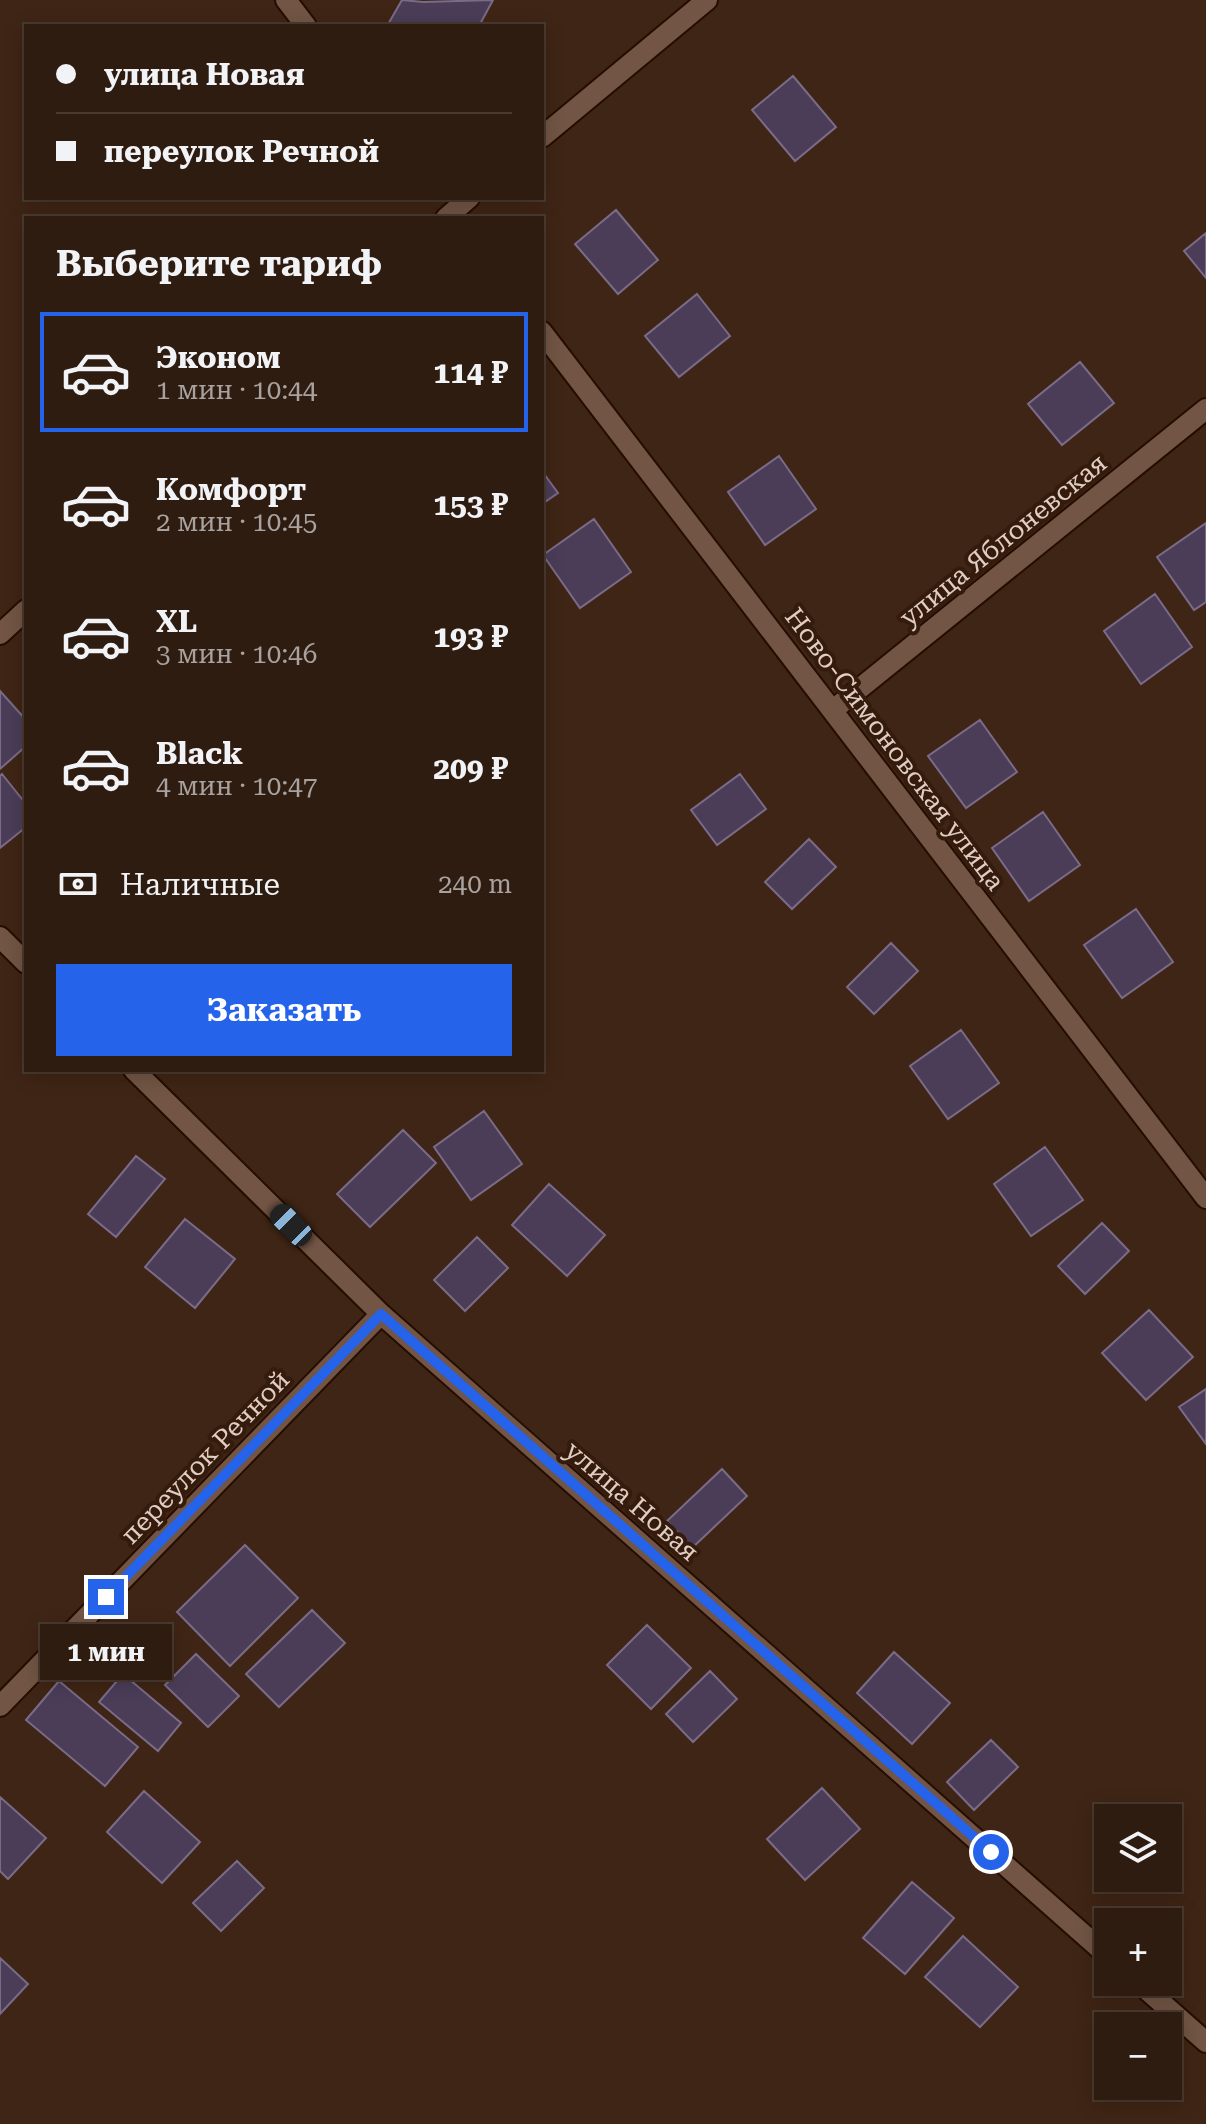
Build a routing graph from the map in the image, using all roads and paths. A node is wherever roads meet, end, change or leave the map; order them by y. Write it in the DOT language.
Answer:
graph roads {
  1 [pos="286,0"];
  2 [pos="707,0"];
  3 [pos="304,24"];
  4 [pos="544,135"];
  5 [pos="466,200"];
  6 [pos="447,212"];
  7 [pos="544,335"];
  8 [pos="1206,409"];
  9 [pos="24,612"];
  10 [pos="0,634"];
  11 [pos="833,710"];
  12 [pos="0,937"];
  13 [pos="24,961"];
  14 [pos="136,1072"];
  15 [pos="1206,1198"];
  16 [pos="381,1314"];
  17 [pos="0,1706"];
  18 [pos="1094,1944"];
  19 [pos="1154,1996"];
  20 [pos="1206,2042"];
  1 -- 3 [label="street"];
  2 -- 4 [label="street"];
  5 -- 6 [label="street"];
  7 -- 11 [label="street, Ново-Симоновская улица"];
  8 -- 11 [label="street, улица Яблоневская"];
  9 -- 10 [label="street"];
  11 -- 15 [label="street, Ново-Симоновская улица"];
  12 -- 13 [label="street"];
  14 -- 16 [label="street, улица Новая"];
  16 -- 17 [label="street, переулок Речной"];
  16 -- 18 [label="street, улица Новая"];
  19 -- 20 [label="street"];
}
